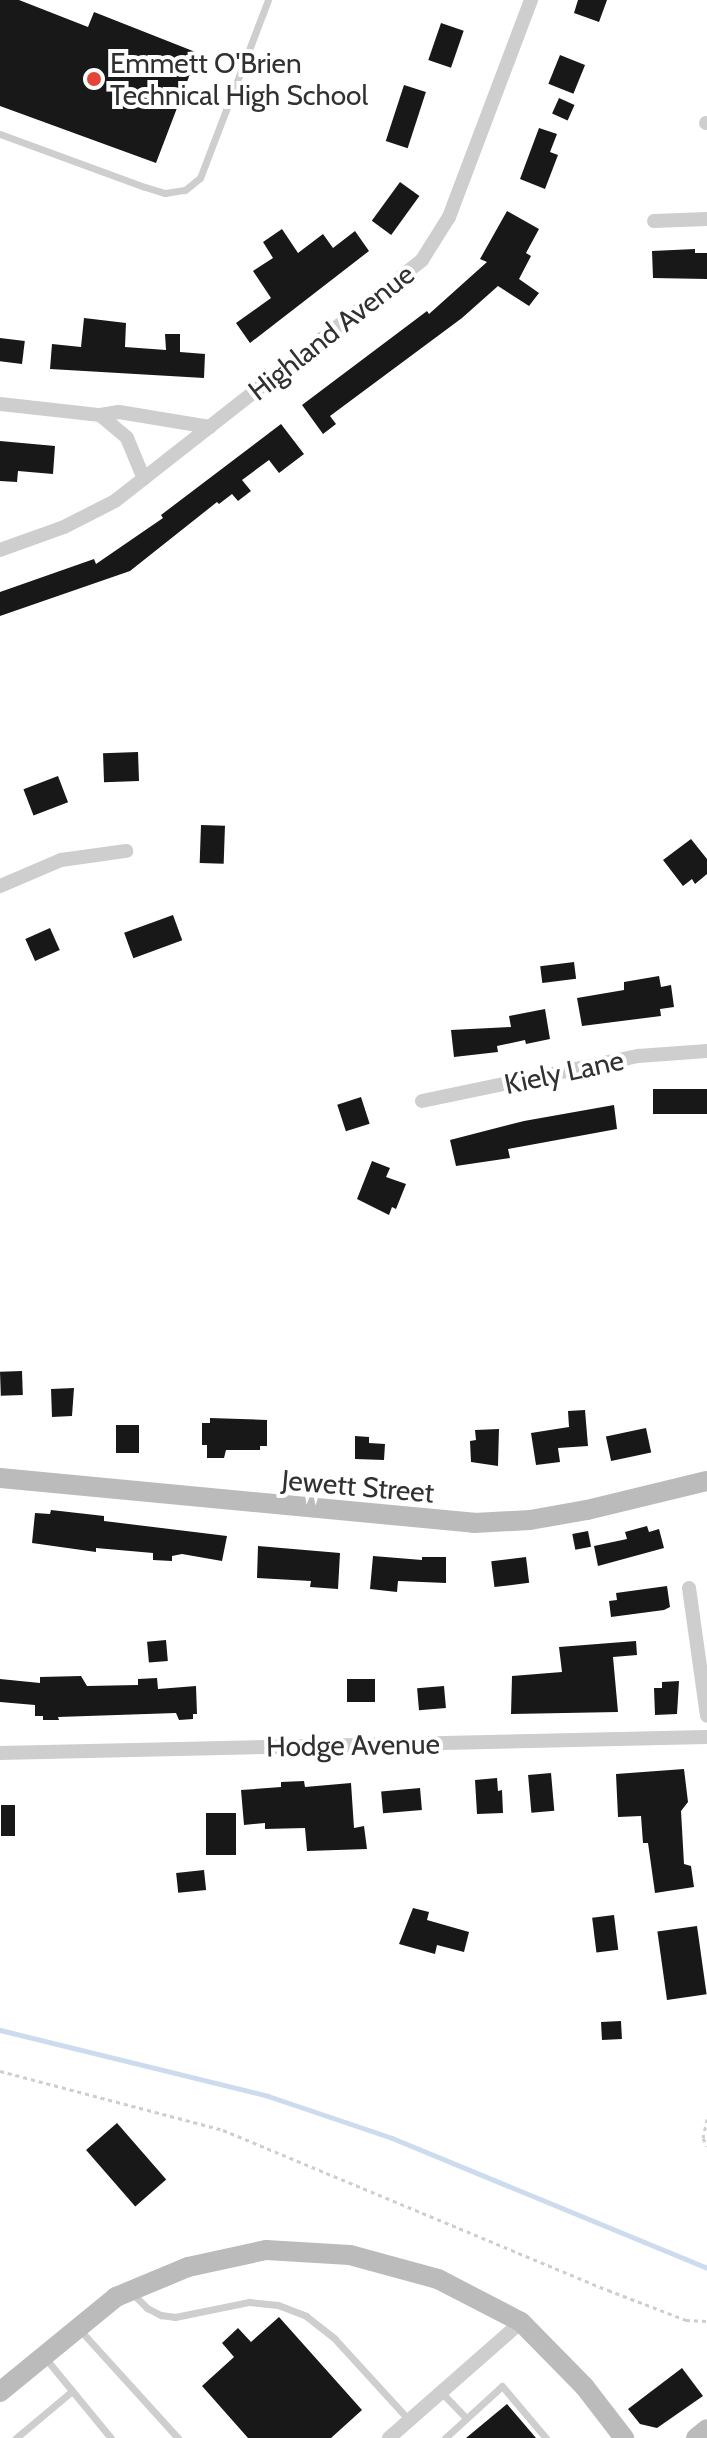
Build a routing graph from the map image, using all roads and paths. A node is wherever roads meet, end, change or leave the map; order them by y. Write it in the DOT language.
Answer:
graph roads {
  1 [pos="268,0"];
  2 [pos="531,0"];
  3 [pos="0,134"];
  4 [pos="707,219"];
  5 [pos="654,221"];
  6 [pos="0,404"];
  7 [pos="100,415"];
  8 [pos="210,427"];
  9 [pos="144,479"];
  10 [pos="0,550"];
  11 [pos="126,851"];
  12 [pos="0,886"];
  13 [pos="707,1051"];
  14 [pos="422,1101"];
  15 [pos="0,1478"];
  16 [pos="707,1481"];
  17 [pos="689,1588"];
  18 [pos="707,1716"];
  19 [pos="707,1737"];
  20 [pos="0,1753"];
  21 [pos="0,2071"];
  22 [pos="707,2119"];
  23 [pos="707,2146"];
  24 [pos="130,2291"];
  25 [pos="707,2321"];
  26 [pos="521,2322"];
  27 [pos="77,2327"];
  28 [pos="43,2355"];
  29 [pos="72,2391"];
  30 [pos="0,2392"];
  31 [pos="441,2392"];
  32 [pos="466,2418"];
  33 [pos="409,2420"];
  34 [pos="707,2429"];
  35 [pos="16,2438"];
  36 [pos="111,2438"];
  37 [pos="178,2438"];
  38 [pos="389,2438"];
  39 [pos="445,2438"];
  40 [pos="546,2438"];
  41 [pos="624,2438"];
  42 [pos="696,2438"];
  1 -- 3 [label="lane"];
  2 -- 8 [label="street, Highland Avenue"];
  4 -- 5 [label="street"];
  6 -- 7 [label="street"];
  7 -- 8 [label="street"];
  7 -- 9 [label="street"];
  8 -- 9 [label="street, Highland Avenue"];
  9 -- 10 [label="street, Highland Avenue"];
  11 -- 12 [label="street"];
  13 -- 14 [label="street, Kiely Lane"];
  15 -- 16 [label="main road, Jewett Street"];
  17 -- 18 [label="street"];
  19 -- 20 [label="street, Hodge Avenue"];
  21 -- 25 [label="path"];
  22 -- 23 [label="path"];
  24 -- 26 [label="main road"];
  24 -- 27 [label="main road"];
  24 -- 33 [label="lane"];
  26 -- 31 [label="street"];
  26 -- 41 [label="main road"];
  27 -- 28 [label="main road"];
  27 -- 37 [label="lane"];
  28 -- 29 [label="lane"];
  28 -- 30 [label="main road"];
  29 -- 35 [label="lane"];
  29 -- 36 [label="lane"];
  31 -- 32 [label="lane"];
  31 -- 33 [label="street"];
  32 -- 39 [label="lane"];
  32 -- 40 [label="lane"];
  33 -- 38 [label="street"];
  34 -- 42 [label="main road"];
}
